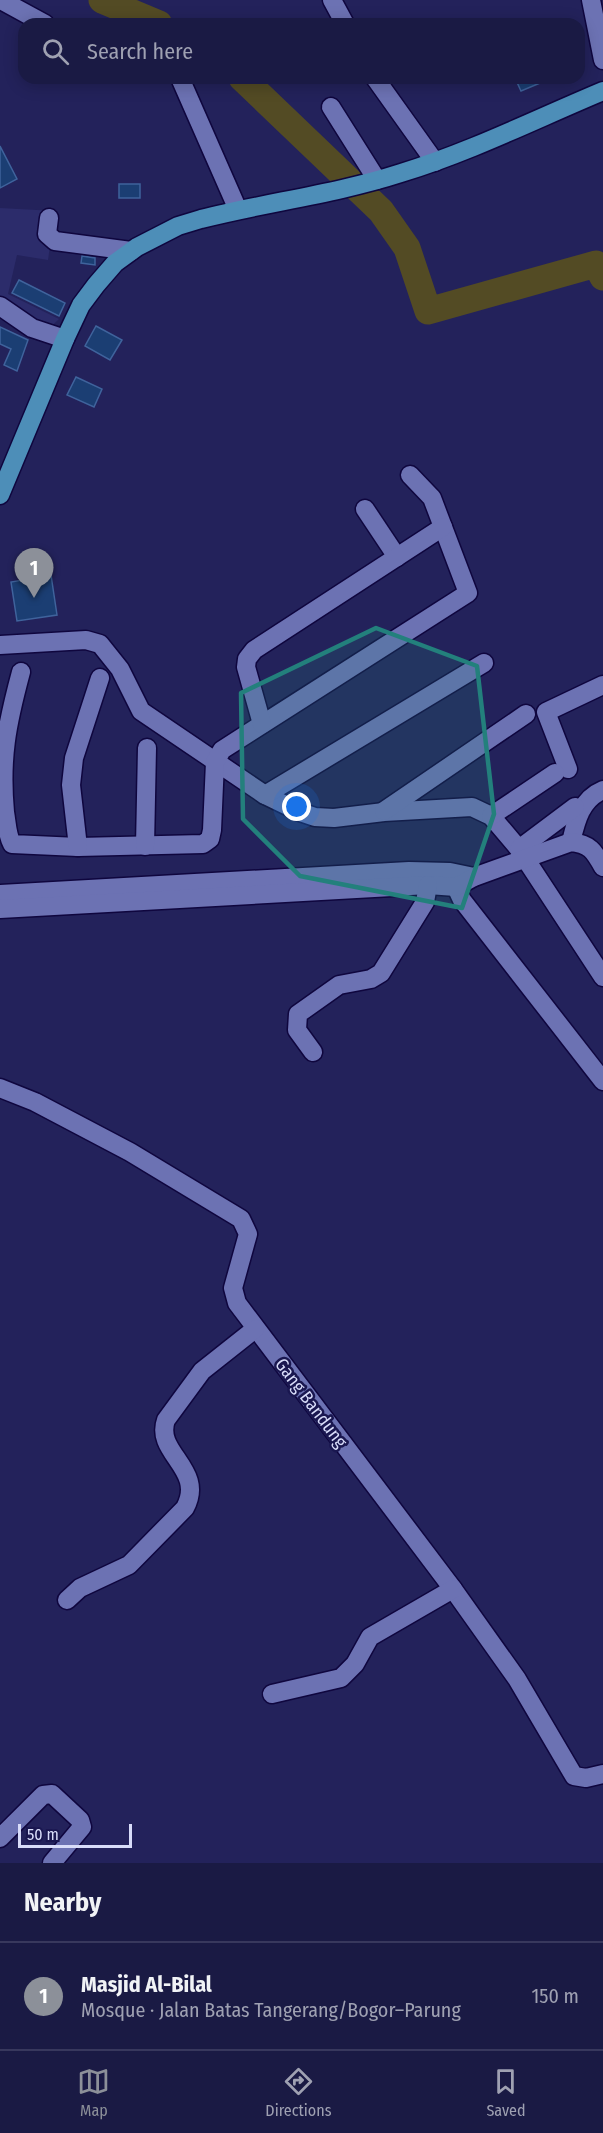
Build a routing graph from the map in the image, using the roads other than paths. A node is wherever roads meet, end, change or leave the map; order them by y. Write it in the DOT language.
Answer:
graph roads {
  1 [pos="1,0"];
  2 [pos="332,0"];
  3 [pos="591,0"];
  4 [pos="34,18"];
  5 [pos="342,18"];
  6 [pos="603,60"];
  7 [pos="183,84"];
  8 [pos="379,84"];
  9 [pos="603,91"];
  10 [pos="330,107"];
  11 [pos="435,162"];
  12 [pos="376,180"];
  13 [pos="238,210"];
  14 [pos="49,218"];
  15 [pos="131,250"];
  16 [pos="0,306"];
  17 [pos="65,339"];
  18 [pos="410,475"];
  19 [pos="0,495"];
  20 [pos="365,509"];
  21 [pos="443,527"];
  22 [pos="397,557"];
  23 [pos="0,645"];
  24 [pos="484,663"];
  25 [pos="21,672"];
  26 [pos="100,678"];
  27 [pos="601,692"];
  28 [pos="526,714"];
  29 [pos="262,724"];
  30 [pos="147,748"];
  31 [pos="215,762"];
  32 [pos="601,790"];
  33 [pos="265,795"];
  34 [pos="575,807"];
  35 [pos="384,812"];
  36 [pos="491,816"];
  37 [pos="571,842"];
  38 [pos="145,846"];
  39 [pos="78,847"];
  40 [pos="522,854"];
  41 [pos="603,867"];
  42 [pos="474,877"];
  43 [pos="428,885"];
  44 [pos="456,887"];
  45 [pos="0,894"];
  46 [pos="0,909"];
  47 [pos="603,977"];
  48 [pos="313,1052"];
  49 [pos="603,1082"];
  50 [pos="0,1088"];
  51 [pos="255,1329"];
  52 [pos="453,1589"];
  53 [pos="67,1600"];
  54 [pos="272,1694"];
  55 [pos="603,1774"];
  56 [pos="0,1838"];
  57 [pos="52,1863"];
  1 -- 4 [label="street"];
  2 -- 5 [label="street"];
  3 -- 6 [label="street"];
  7 -- 13 [label="street"];
  8 -- 11 [label="street"];
  9 -- 11 [label="main road"];
  10 -- 12 [label="street"];
  11 -- 12 [label="main road"];
  12 -- 13 [label="main road"];
  13 -- 15 [label="main road"];
  14 -- 15 [label="street"];
  15 -- 17 [label="main road"];
  16 -- 17 [label="street"];
  17 -- 19 [label="main road"];
  18 -- 21 [label="street"];
  20 -- 22 [label="street"];
  21 -- 22 [label="street"];
  21 -- 29 [label="street"];
  22 -- 29 [label="street"];
  23 -- 31 [label="street"];
  24 -- 33 [label="street"];
  25 -- 39 [label="street"];
  26 -- 39 [label="street"];
  27 -- 36 [label="street"];
  28 -- 35 [label="street"];
  29 -- 31 [label="street"];
  30 -- 38 [label="street"];
  31 -- 33 [label="street"];
  31 -- 38 [label="street"];
  32 -- 37 [label="street"];
  33 -- 35 [label="street"];
  34 -- 40 [label="street"];
  35 -- 36 [label="street"];
  36 -- 40 [label="street"];
  37 -- 40 [label="street"];
  37 -- 41 [label="street"];
  38 -- 39 [label="street"];
  40 -- 42 [label="street"];
  40 -- 47 [label="street"];
  42 -- 44 [label="street"];
  42 -- 45 [label="street"];
  43 -- 44 [label="street"];
  43 -- 46 [label="street"];
  43 -- 48 [label="street"];
  44 -- 49 [label="street"];
  50 -- 51 [label="street, Gang Bandung"];
  51 -- 52 [label="street, Gang Bandung"];
  51 -- 53 [label="street"];
  52 -- 54 [label="street"];
  52 -- 55 [label="street, Gang Bandung"];
  56 -- 57 [label="street"];
}
